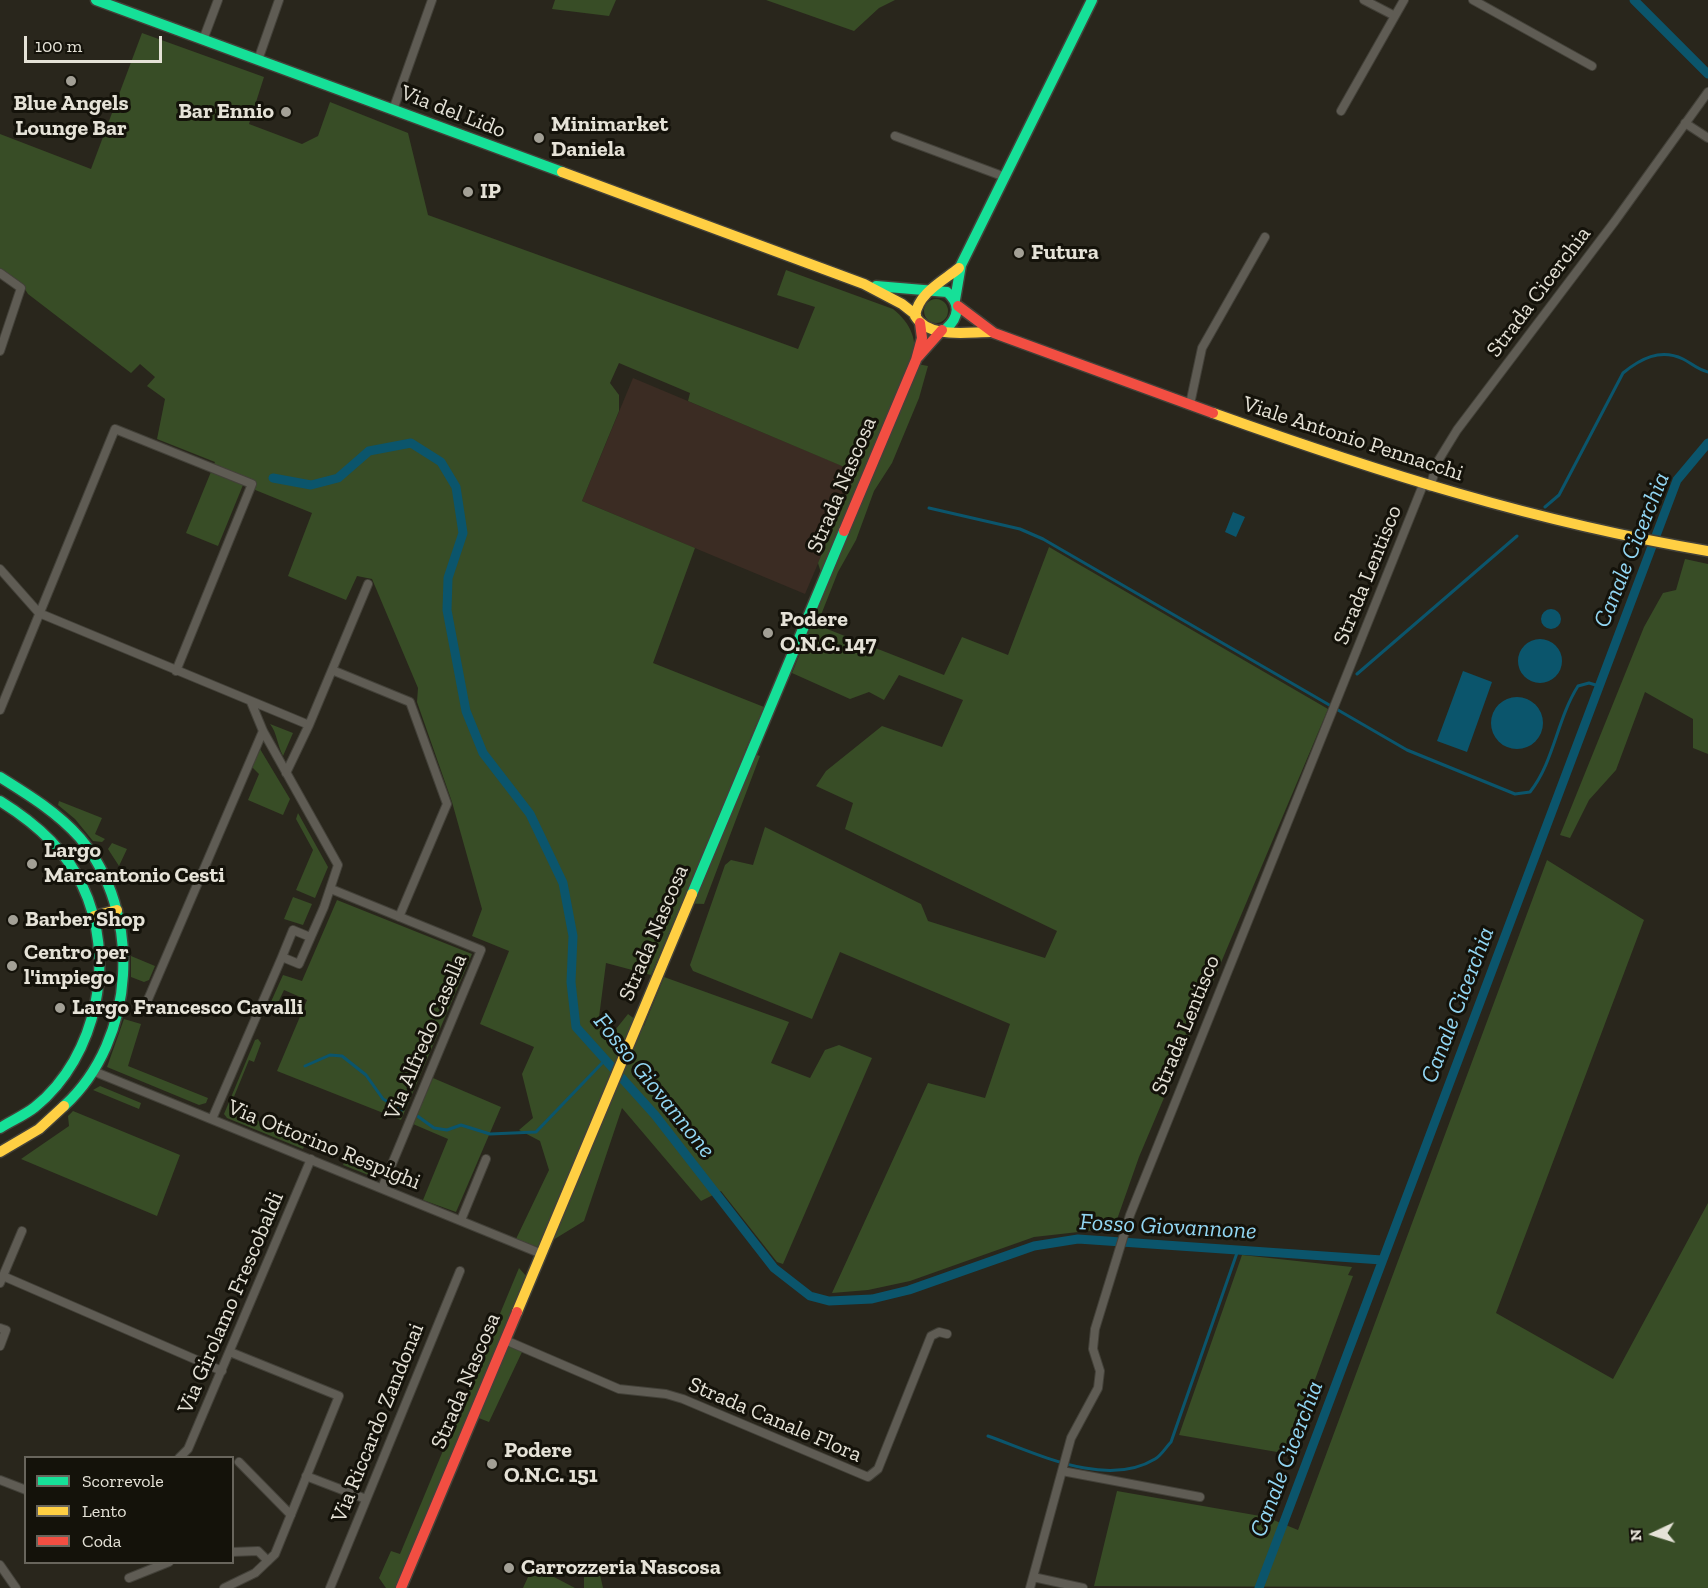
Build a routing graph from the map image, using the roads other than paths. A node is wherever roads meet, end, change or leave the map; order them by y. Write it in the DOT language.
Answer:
graph roads {
  1 [pos="96,0"];
  2 [pos="218,0"];
  3 [pos="279,0"];
  4 [pos="432,0"];
  5 [pos="1092,0"];
  6 [pos="1364,0"];
  7 [pos="1404,0"];
  8 [pos="1473,0"];
  9 [pos="1395,16"];
  10 [pos="203,40"];
  11 [pos="258,60"];
  12 [pos="1592,66"];
  13 [pos="1708,92"];
  14 [pos="393,110"];
  15 [pos="1341,111"];
  16 [pos="1685,123"];
  17 [pos="895,136"];
  18 [pos="1708,138"];
  19 [pos="1005,177"];
  20 [pos="1265,237"];
  21 [pos="961,265"];
  22 [pos="0,273"];
  23 [pos="864,284"];
  24 [pos="930,290"];
  25 [pos="956,303"];
  26 [pos="918,319"];
  27 [pos="944,330"];
  28 [pos="994,333"];
  29 [pos="0,351"];
  30 [pos="916,360"];
  31 [pos="1190,404"];
  32 [pos="1426,486"];
  33 [pos="1708,551"];
  34 [pos="0,569"];
  35 [pos="368,584"];
  36 [pos="39,613"];
  37 [pos="332,670"];
  38 [pos="176,671"];
  39 [pos="251,702"];
  40 [pos="0,710"];
  41 [pos="309,725"];
  42 [pos="262,731"];
  43 [pos="286,773"];
  44 [pos="0,777"];
  45 [pos="0,801"];
  46 [pos="331,889"];
  47 [pos="117,910"];
  48 [pos="94,916"];
  49 [pos="399,917"];
  50 [pos="310,937"];
  51 [pos="282,957"];
  52 [pos="146,1004"];
  53 [pos="93,1071"];
  54 [pos="212,1119"];
  55 [pos="0,1128"];
  56 [pos="0,1152"];
  57 [pos="486,1159"];
  58 [pos="311,1160"];
  59 [pos="382,1188"];
  60 [pos="461,1220"];
  61 [pos="22,1231"];
  62 [pos="542,1254"];
  63 [pos="460,1271"];
  64 [pos="2,1280"];
  65 [pos="0,1328"];
  66 [pos="947,1334"];
  67 [pos="505,1340"];
  68 [pos="0,1346"];
  69 [pos="230,1352"];
  70 [pos="222,1371"];
  71 [pos="181,1456"];
  72 [pos="239,1461"];
  73 [pos="1062,1471"];
  74 [pos="306,1476"];
  75 [pos="0,1480"];
  76 [pos="24,1489"];
  77 [pos="1200,1497"];
  78 [pos="366,1499"];
  79 [pos="291,1515"];
  80 [pos="234,1552"];
  81 [pos="268,1561"];
  82 [pos="166,1564"];
  83 [pos="0,1565"];
  84 [pos="1033,1577"];
  85 [pos="129,1578"];
  86 [pos="16,1588"];
  87 [pos="224,1588"];
  88 [pos="330,1588"];
  89 [pos="401,1588"];
  90 [pos="1030,1588"];
  91 [pos="1083,1588"];
  1 -- 10 [label="street, Via del Lido"];
  2 -- 10 [label="street"];
  3 -- 11 [label="street"];
  4 -- 14 [label="street"];
  5 -- 19 [label="street"];
  6 -- 9 [label="street"];
  7 -- 9 [label="street"];
  8 -- 12 [label="street"];
  9 -- 15 [label="street"];
  10 -- 11 [label="street, Via del Lido"];
  11 -- 14 [label="street, Via del Lido"];
  13 -- 16 [label="street, Strada Cicerchia"];
  14 -- 23 [label="street, Via del Lido"];
  16 -- 18 [label="street"];
  16 -- 32 [label="street, Strada Cicerchia"];
  17 -- 19 [label="street"];
  19 -- 21 [label="street"];
  20 -- 31 [label="street"];
  21 -- 24 [label="street"];
  21 -- 25 [label="street"];
  22 -- 29 [label="street"];
  23 -- 24 [label="street, Via del Lido"];
  23 -- 26 [label="street, Via del Lido"];
  24 -- 25 [label="street"];
  24 -- 26 [label="street"];
  25 -- 27 [label="street"];
  25 -- 28 [label="street, Viale Antonio Pennacchi"];
  26 -- 27 [label="street"];
  26 -- 30 [label="street, Strada Nascosa"];
  27 -- 28 [label="street, Viale Antonio Pennacchi"];
  27 -- 30 [label="street, Strada Nascosa"];
  28 -- 31 [label="street, Viale Antonio Pennacchi"];
  30 -- 62 [label="street, Strada Nascosa"];
  31 -- 32 [label="street, Viale Antonio Pennacchi"];
  32 -- 33 [label="street, Viale Antonio Pennacchi"];
  32 -- 73 [label="street, Strada Lentisco"];
  34 -- 36 [label="street"];
  35 -- 37 [label="street"];
  36 -- 38 [label="street"];
  36 -- 38 [label="street"];
  36 -- 40 [label="street"];
  37 -- 41 [label="street"];
  37 -- 49 [label="street"];
  38 -- 39 [label="street"];
  39 -- 41 [label="street"];
  39 -- 42 [label="street"];
  41 -- 43 [label="street"];
  42 -- 43 [label="street"];
  42 -- 52 [label="street"];
  43 -- 46 [label="street"];
  44 -- 47 [label="street"];
  45 -- 48 [label="street"];
  46 -- 49 [label="street, Via Alfredo Casella"];
  46 -- 50 [label="street"];
  47 -- 48 [label="street"];
  47 -- 53 [label="street"];
  48 -- 55 [label="street"];
  49 -- 59 [label="street, Via Alfredo Casella"];
  50 -- 51 [label="street"];
  50 -- 51 [label="street"];
  51 -- 54 [label="street"];
  53 -- 54 [label="street, Via Ottorino Respighi"];
  53 -- 56 [label="street"];
  54 -- 58 [label="street, Via Ottorino Respighi"];
  57 -- 60 [label="street"];
  58 -- 59 [label="street, Via Ottorino Respighi"];
  58 -- 69 [label="street, Via Girolamo Frescobaldi"];
  59 -- 60 [label="street, Via Ottorino Respighi"];
  60 -- 62 [label="street, Via Ottorino Respighi"];
  61 -- 64 [label="street"];
  62 -- 67 [label="street, Strada Nascosa"];
  63 -- 78 [label="street, Via Riccardo Zandonai"];
  64 -- 70 [label="street"];
  65 -- 68 [label="street"];
  66 -- 67 [label="street, Strada Canale Flora"];
  67 -- 89 [label="street, Strada Nascosa"];
  69 -- 70 [label="street, Via Girolamo Frescobaldi"];
  69 -- 74 [label="street"];
  70 -- 71 [label="street, Via Girolamo Frescobaldi"];
  72 -- 79 [label="street"];
  73 -- 77 [label="street"];
  73 -- 84 [label="street, Strada Lentisco"];
  74 -- 78 [label="street"];
  74 -- 79 [label="street"];
  75 -- 76 [label="street"];
  78 -- 88 [label="street, Via Riccardo Zandonai"];
  79 -- 81 [label="street"];
  80 -- 81 [label="street"];
  81 -- 87 [label="street"];
  82 -- 85 [label="street"];
  83 -- 86 [label="street"];
  84 -- 90 [label="street, Strada Lentisco"];
  84 -- 91 [label="street"];
}
